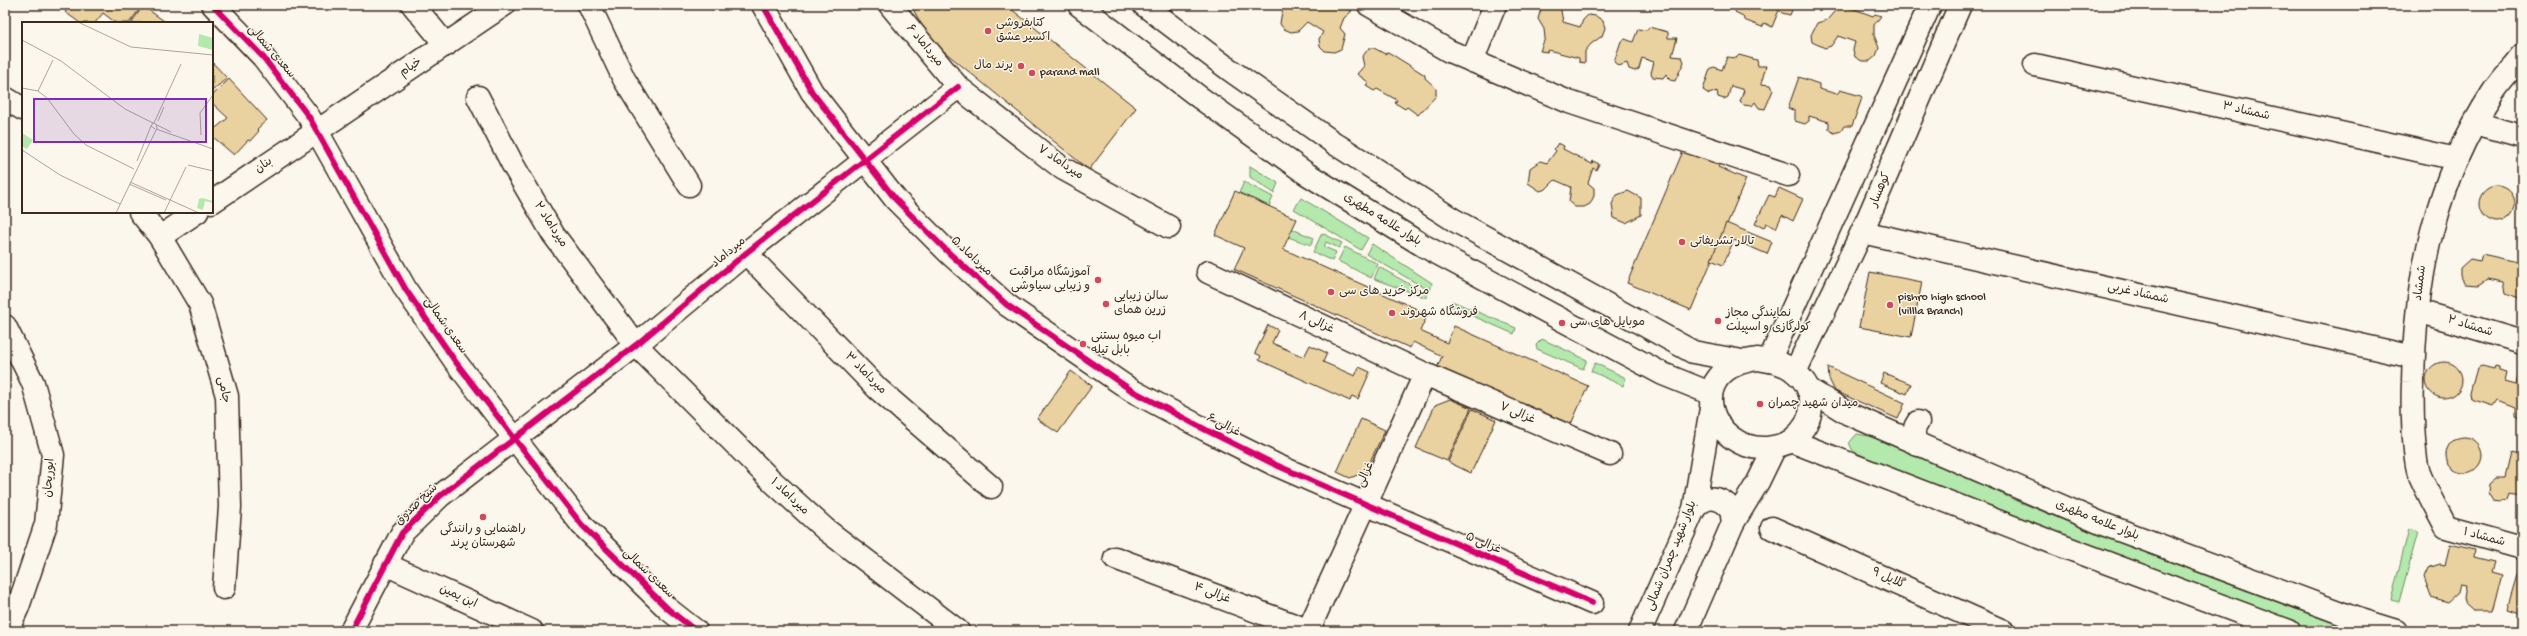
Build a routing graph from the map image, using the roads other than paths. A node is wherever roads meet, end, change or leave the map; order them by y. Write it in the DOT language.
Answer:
graph roads {
  1 [pos="213,5"];
  2 [pos="413,5"];
  3 [pos="504,5"];
  4 [pos="589,5"];
  5 [pos="763,5"];
  6 [pos="890,5"];
  7 [pos="1079,5"];
  8 [pos="1144,5"];
  9 [pos="1369,5"];
  10 [pos="1495,5"];
  11 [pos="1930,5"];
  12 [pos="1958,11"];
  13 [pos="446,45"];
  14 [pos="2522,56"];
  15 [pos="1472,61"];
  16 [pos="2034,65"];
  17 [pos="958,87"];
  18 [pos="478,97"];
  19 [pos="5,98"];
  20 [pos="22,108"];
  21 [pos="2475,123"];
  22 [pos="317,131"];
  23 [pos="2522,136"];
  24 [pos="864,158"];
  25 [pos="2457,159"];
  26 [pos="1788,175"];
  27 [pos="690,185"];
  28 [pos="213,201"];
  29 [pos="141,213"];
  30 [pos="196,213"];
  31 [pos="1169,227"];
  32 [pos="1862,232"];
  33 [pos="160,237"];
  34 [pos="746,253"];
  35 [pos="1208,272"];
  36 [pos="2418,311"];
  37 [pos="5,326"];
  38 [pos="2522,342"];
  39 [pos="636,345"];
  40 [pos="1078,356"];
  41 [pos="2413,357"];
  42 [pos="1742,361"];
  43 [pos="1769,361"];
  44 [pos="1425,374"];
  45 [pos="1802,380"];
  46 [pos="1711,400"];
  47 [pos="1918,422"];
  48 [pos="515,439"];
  49 [pos="1783,444"];
  50 [pos="1918,445"];
  51 [pos="1610,454"];
  52 [pos="991,487"];
  53 [pos="1365,505"];
  54 [pos="1694,509"];
  55 [pos="1733,523"];
  56 [pos="2446,527"];
  57 [pos="1772,528"];
  58 [pos="2522,548"];
  59 [pos="1115,558"];
  60 [pos="385,564"];
  61 [pos="224,588"];
  62 [pos="1592,603"];
  63 [pos="7,631"];
  64 [pos="351,631"];
  65 [pos="532,631"];
  66 [pos="696,631"];
  67 [pos="958,631"];
  68 [pos="1309,631"];
  69 [pos="1640,631"];
  70 [pos="1686,631"];
  71 [pos="2003,631"];
  72 [pos="2289,631"];
  73 [pos="2396,631"];
  1 -- 22 [label="street, سعدی شمالی"];
  2 -- 13 [label="street"];
  3 -- 13 [label="street, خیام"];
  4 -- 27 [label="street"];
  5 -- 24 [label="street, میرداماد ۵"];
  6 -- 17 [label="street, میرداماد ۶"];
  7 -- 46 [label="street, بلوار علامه مطهری"];
  8 -- 42 [label="street"];
  9 -- 15 [label="street"];
  10 -- 15 [label="street"];
  11 -- 12 [label="street"];
  11 -- 43 [label="street"];
  12 -- 32 [label="street, کوهسار"];
  13 -- 22 [label="street, خیام"];
  14 -- 21 [label="street, شمشاد"];
  15 -- 26 [label="street"];
  16 -- 25 [label="street, شمشاد ۳"];
  17 -- 24 [label="street, میرداماد"];
  17 -- 31 [label="street, میرداماد ۷"];
  18 -- 39 [label="street, میرداماد ۲"];
  19 -- 20 [label="street"];
  21 -- 23 [label="street"];
  21 -- 25 [label="street, شمشاد"];
  22 -- 28 [label="street, بنان"];
  22 -- 48 [label="street, سعدی شمالی"];
  24 -- 34 [label="street, میرداماد"];
  24 -- 40 [label="street, میرداماد ۵"];
  25 -- 36 [label="street, شمشاد"];
  29 -- 33 [label="street, جامی"];
  30 -- 33 [label="street"];
  32 -- 41 [label="street, شمشاد غربی"];
  32 -- 45 [label="street, کوهسار"];
  33 -- 61 [label="street, جامی"];
  34 -- 39 [label="street, میرداماد"];
  34 -- 52 [label="street, میرداماد ۳"];
  35 -- 44 [label="street, غزالی ۸"];
  36 -- 38 [label="street, شمشاد ۲"];
  36 -- 41 [label="street, شمشاد"];
  37 -- 63 [label="street, ابوریحان"];
  39 -- 48 [label="street, میرداماد"];
  39 -- 67 [label="street, میرداماد ۱"];
  40 -- 53 [label="street, غزالی ۶"];
  41 -- 56 [label="street, شمشاد"];
  42 -- 43 [label="street"];
  42 -- 46 [label="street"];
  43 -- 45 [label="street"];
  44 -- 51 [label="street, غزالی ۷"];
  44 -- 53 [label="street, غزالی"];
  45 -- 49 [label="street"];
  45 -- 50 [label="street, بلوار علامه مطهری"];
  46 -- 49 [label="street"];
  46 -- 54 [label="street, بلوار شهید چمران شمالی"];
  47 -- 50 [label="street"];
  48 -- 60 [label="street, شیخ صدوق"];
  48 -- 66 [label="street, سعدی شمالی"];
  49 -- 55 [label="street"];
  49 -- 72 [label="street"];
  50 -- 73 [label="street, بلوار علامه مطهری"];
  53 -- 62 [label="street, غزالی ۵"];
  53 -- 68 [label="street, غزالی"];
  54 -- 55 [label="street"];
  54 -- 69 [label="street, بلوار شهید چمران شمالی"];
  55 -- 70 [label="street"];
  56 -- 58 [label="street, شمشاد ۱"];
  57 -- 71 [label="street, گلایل ۹"];
  59 -- 68 [label="street, غزالی ۴"];
  60 -- 64 [label="street, شیخ صدوق"];
  60 -- 65 [label="street, ابن یمین"];
}
